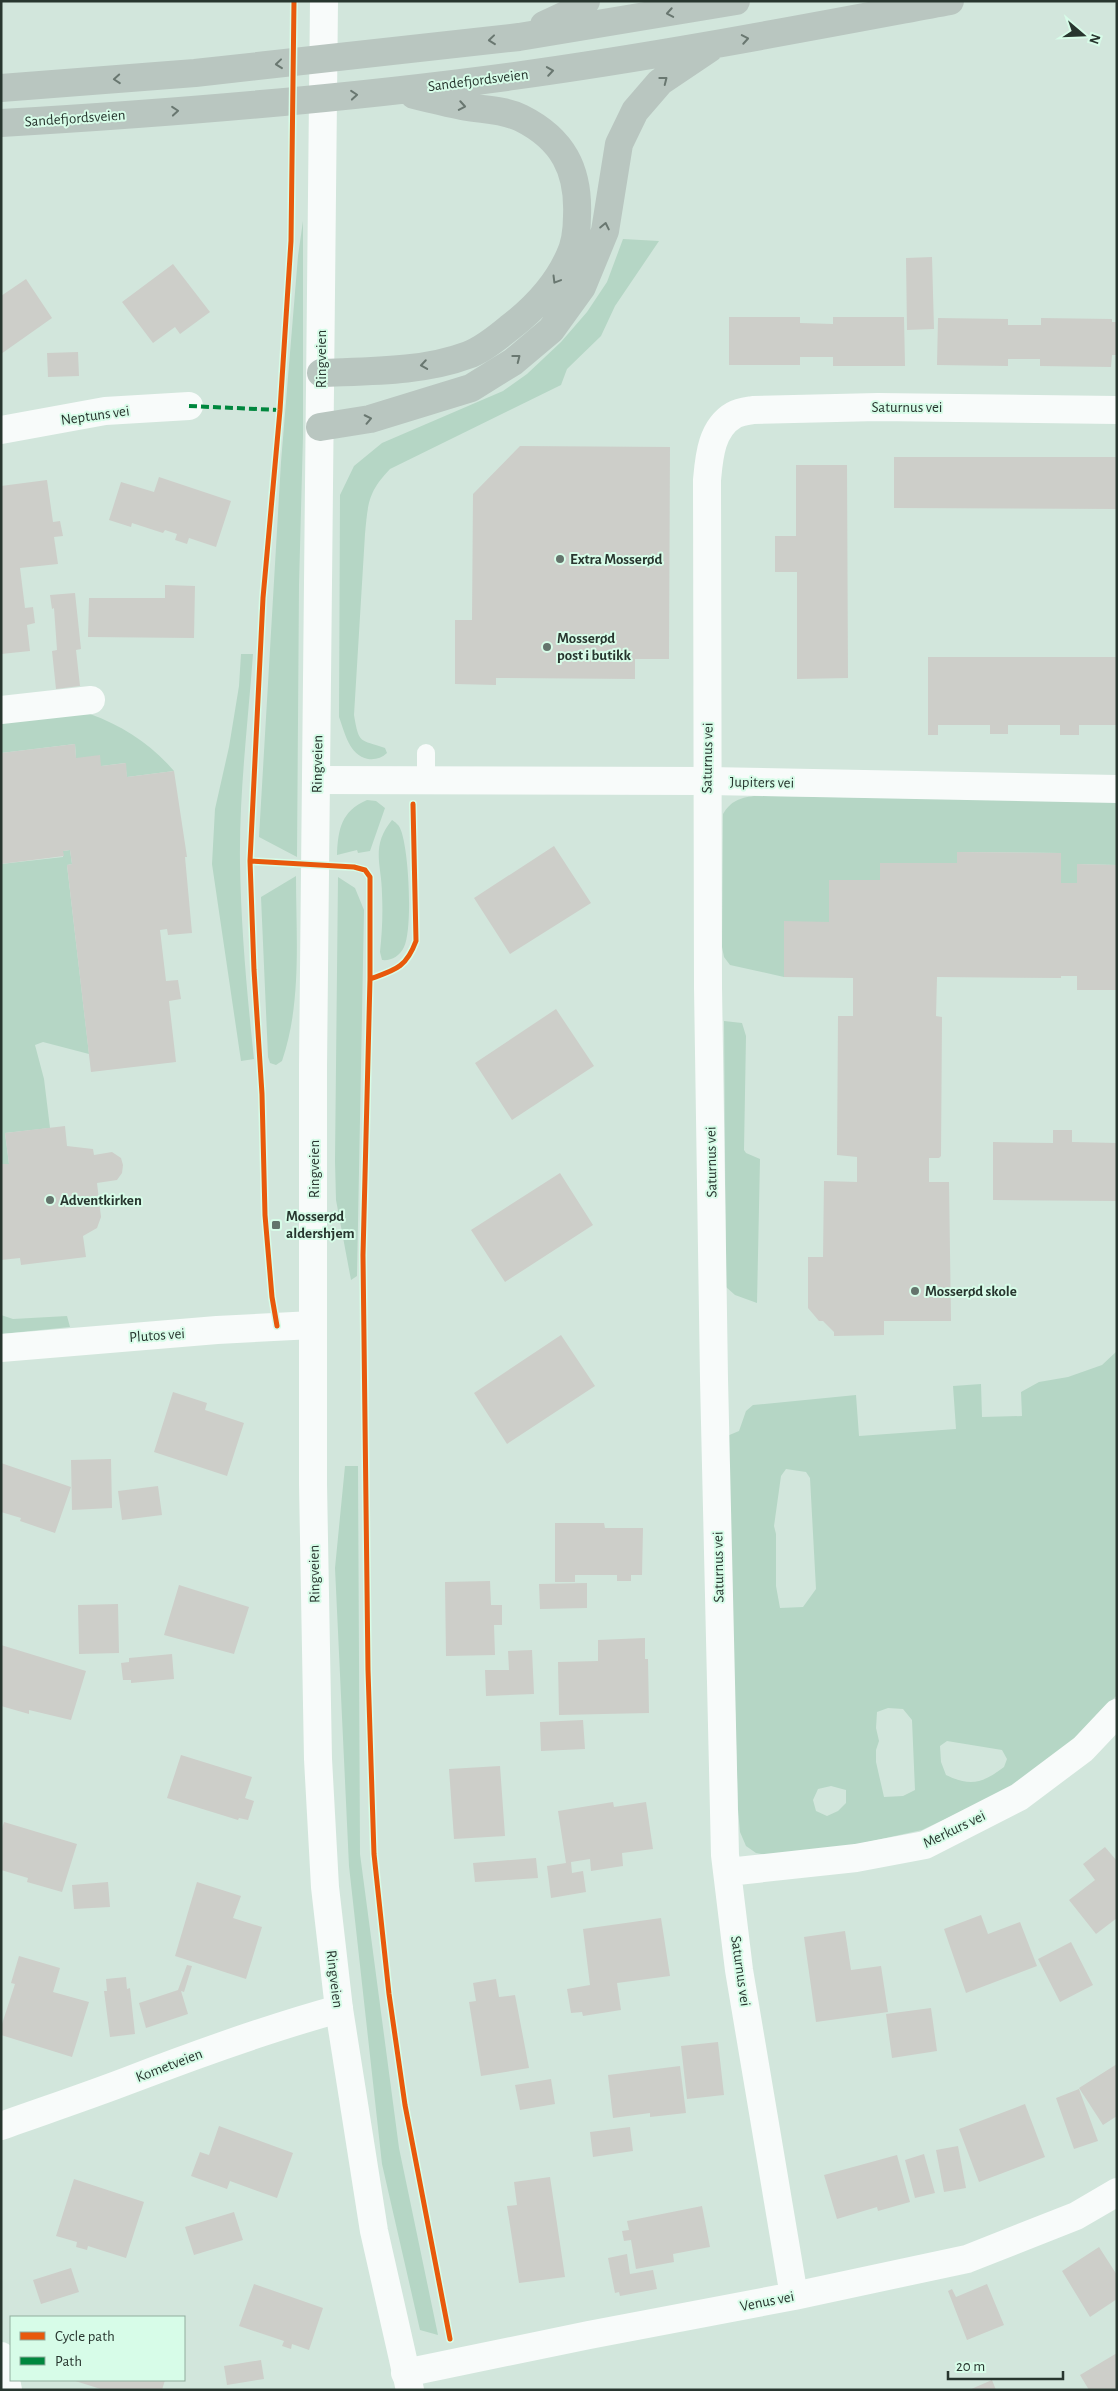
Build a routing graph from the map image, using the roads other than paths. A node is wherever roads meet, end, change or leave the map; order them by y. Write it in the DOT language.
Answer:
graph roads {
  1 [pos="324,1"];
  2 [pos="586,1"];
  3 [pos="736,1"];
  4 [pos="950,1"];
  5 [pos="519,37"];
  6 [pos="716,45"];
  7 [pos="1,88"];
  8 [pos="398,91"];
  9 [pos="1,122"];
  10 [pos="321,373"];
  11 [pos="189,406"];
  12 [pos="1117,410"];
  13 [pos="320,427"];
  14 [pos="1,430"];
  15 [pos="91,700"];
  16 [pos="1,710"];
  17 [pos="426,753"];
  18 [pos="316,780"];
  19 [pos="426,780"];
  20 [pos="708,781"];
  21 [pos="1117,788"];
  22 [pos="313,1325"];
  23 [pos="1,1348"];
  24 [pos="1117,1713"];
  25 [pos="728,1872"];
  26 [pos="339,2009"];
  27 [pos="1,2126"];
  28 [pos="1117,2192"];
  29 [pos="794,2296"];
  30 [pos="1,2356"];
  31 [pos="408,2381"];
  32 [pos="8,2390"];
  1 -- 10 [label="street, Ringveien"];
  2 -- 5 [label="main road"];
  3 -- 5 [label="main road, one-way"];
  6 -- 4 [label="main road, Sandefjordsveien, one-way"];
  5 -- 7 [label="main road, one-way"];
  8 -- 6 [label="main road, Sandefjordsveien, one-way"];
  13 -- 6 [label="main road, one-way"];
  9 -- 8 [label="main road, Sandefjordsveien, one-way"];
  8 -- 10 [label="main road, one-way"];
  10 -- 13 [label="street, Ringveien"];
  11 -- 14 [label="street, Neptuns vei"];
  12 -- 20 [label="street, Saturnus vei"];
  13 -- 18 [label="street, Ringveien"];
  15 -- 16 [label="street"];
  17 -- 19 [label="lane"];
  18 -- 19 [label="street, Jupiters vei"];
  18 -- 22 [label="street, Ringveien"];
  19 -- 20 [label="street, Jupiters vei"];
  20 -- 21 [label="street, Jupiters vei"];
  20 -- 25 [label="street, Saturnus vei"];
  22 -- 23 [label="street, Plutos vei"];
  22 -- 26 [label="street, Ringveien"];
  24 -- 25 [label="street, Merkurs vei"];
  25 -- 29 [label="street, Saturnus vei"];
  26 -- 27 [label="street, Kometveien"];
  26 -- 31 [label="street, Ringveien"];
  28 -- 29 [label="street, Venus vei"];
  29 -- 31 [label="street, Venus vei"];
  30 -- 32 [label="street"];
}
